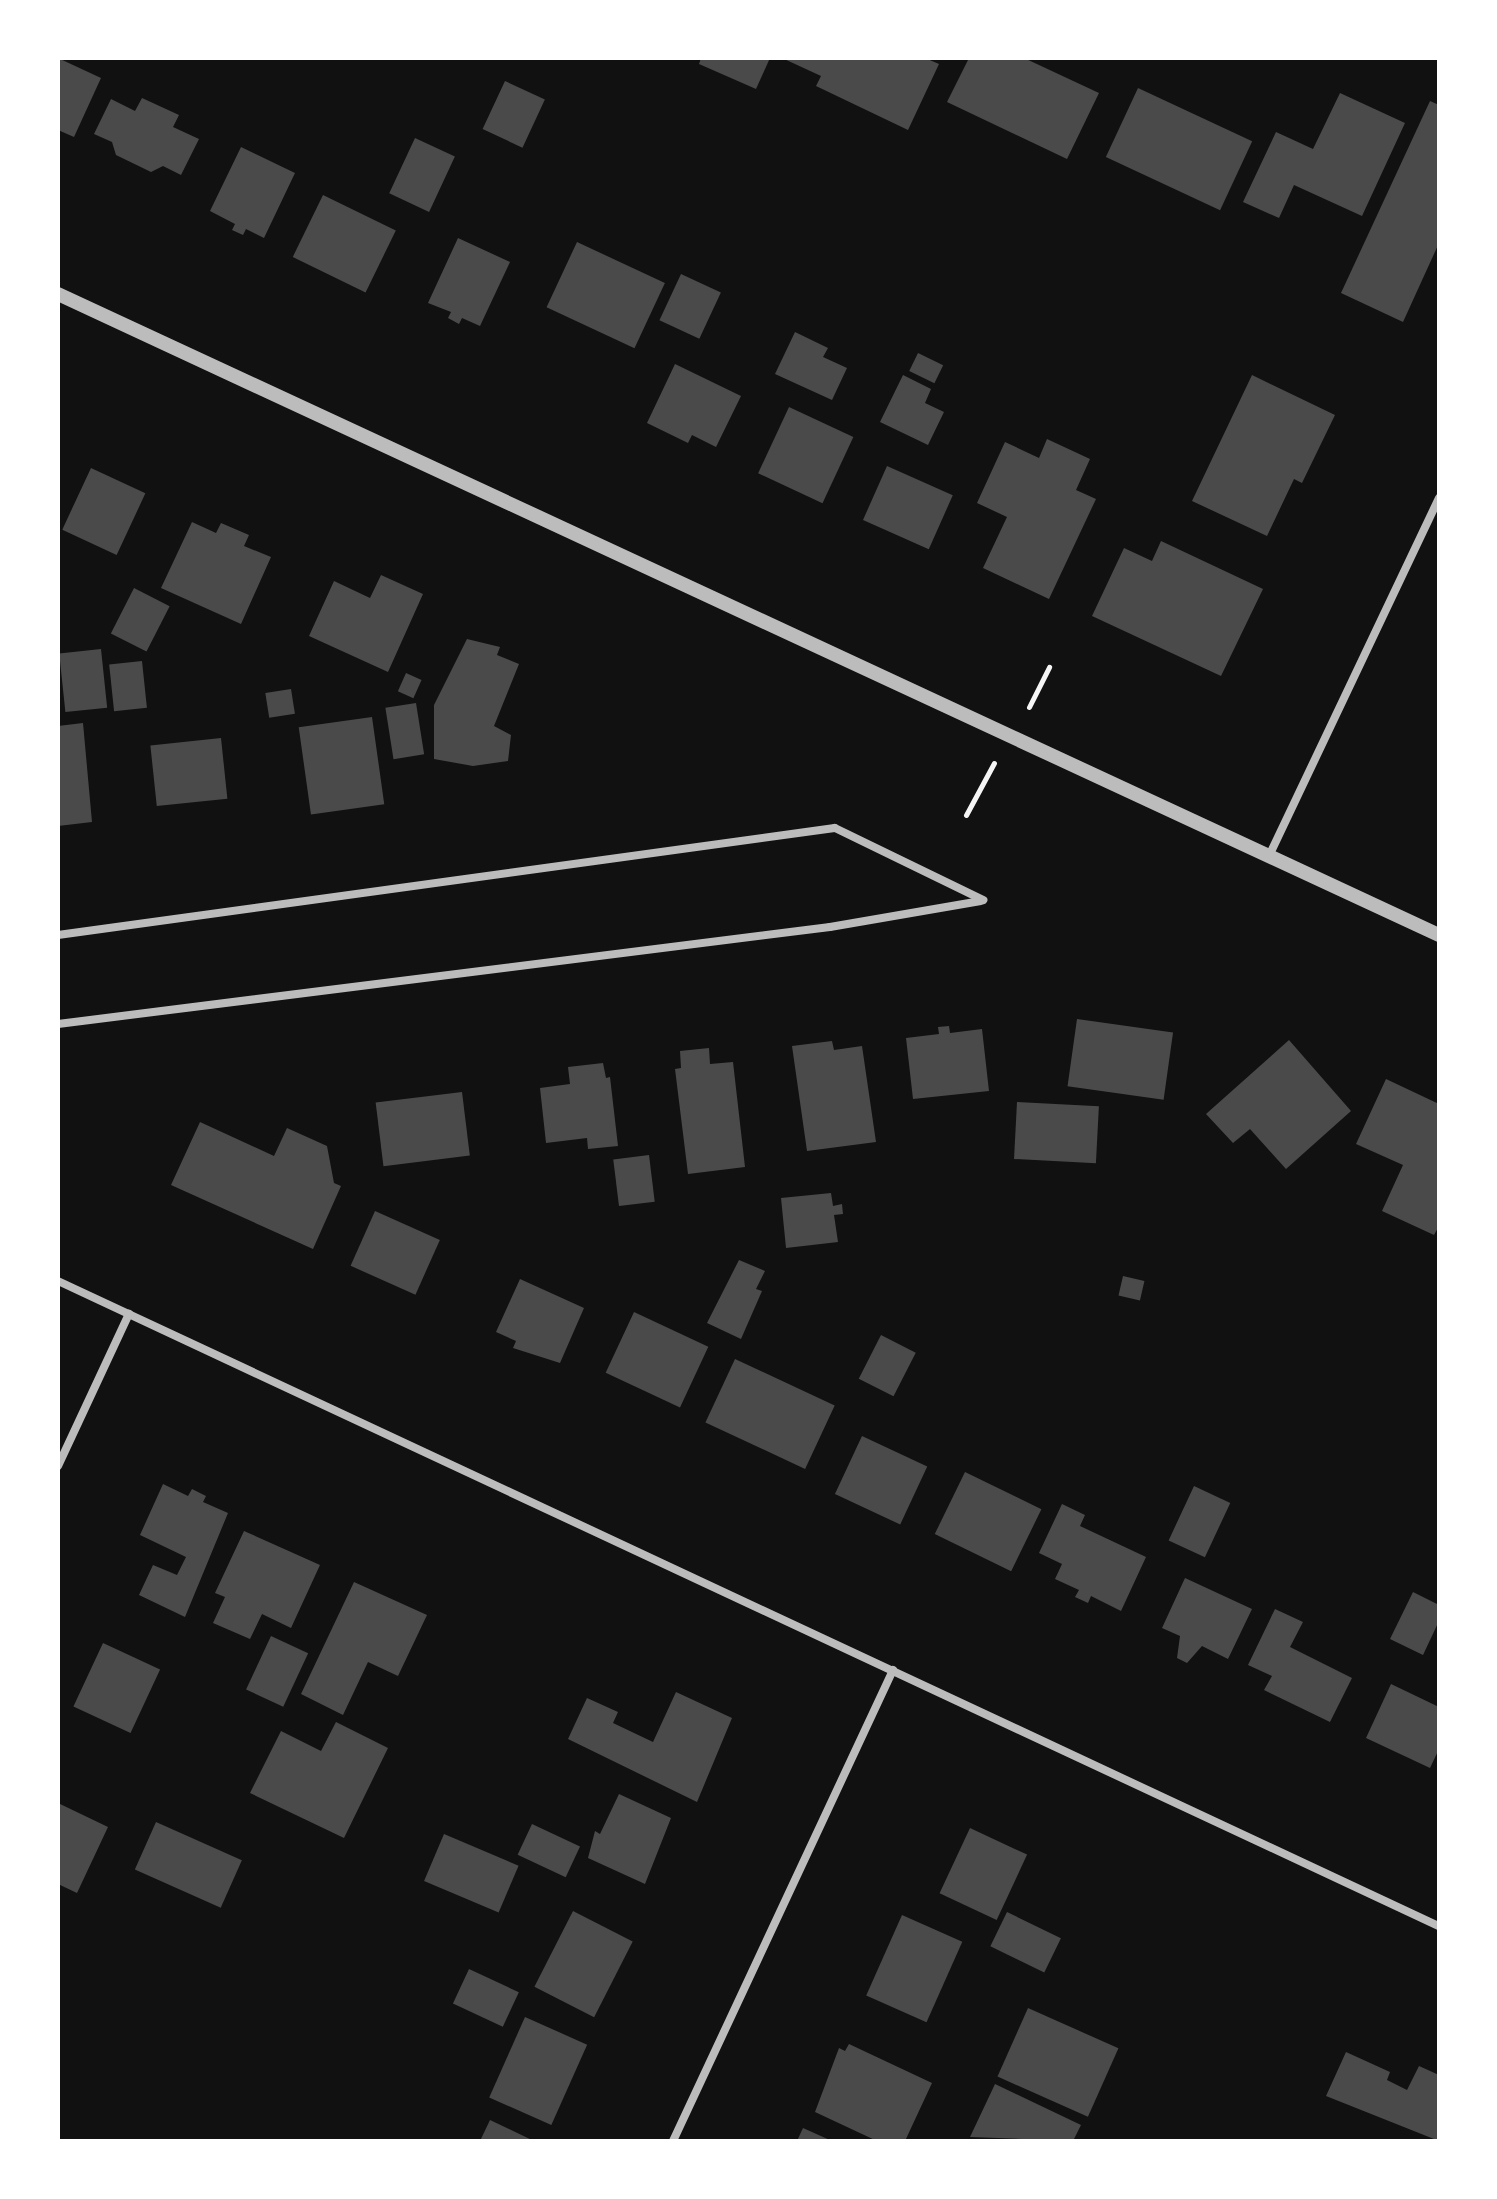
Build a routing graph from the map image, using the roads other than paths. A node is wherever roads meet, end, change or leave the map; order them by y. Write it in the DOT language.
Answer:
graph roads {
  1 [pos="58,294"];
  2 [pos="1439,498"];
  3 [pos="1269,856"];
  4 [pos="58,935"];
  5 [pos="1439,935"];
  6 [pos="58,1024"];
  7 [pos="58,1281"];
  8 [pos="129,1314"];
  9 [pos="58,1466"];
  10 [pos="893,1670"];
  11 [pos="1439,1926"];
  12 [pos="673,2141"];
  1 -- 3 [label="street"];
  2 -- 3 [label="street"];
  3 -- 5 [label="street"];
  4 -- 6 [label="street"];
  7 -- 8 [label="street"];
  8 -- 9 [label="street"];
  8 -- 10 [label="street"];
  10 -- 11 [label="street"];
  10 -- 12 [label="street"];
}
